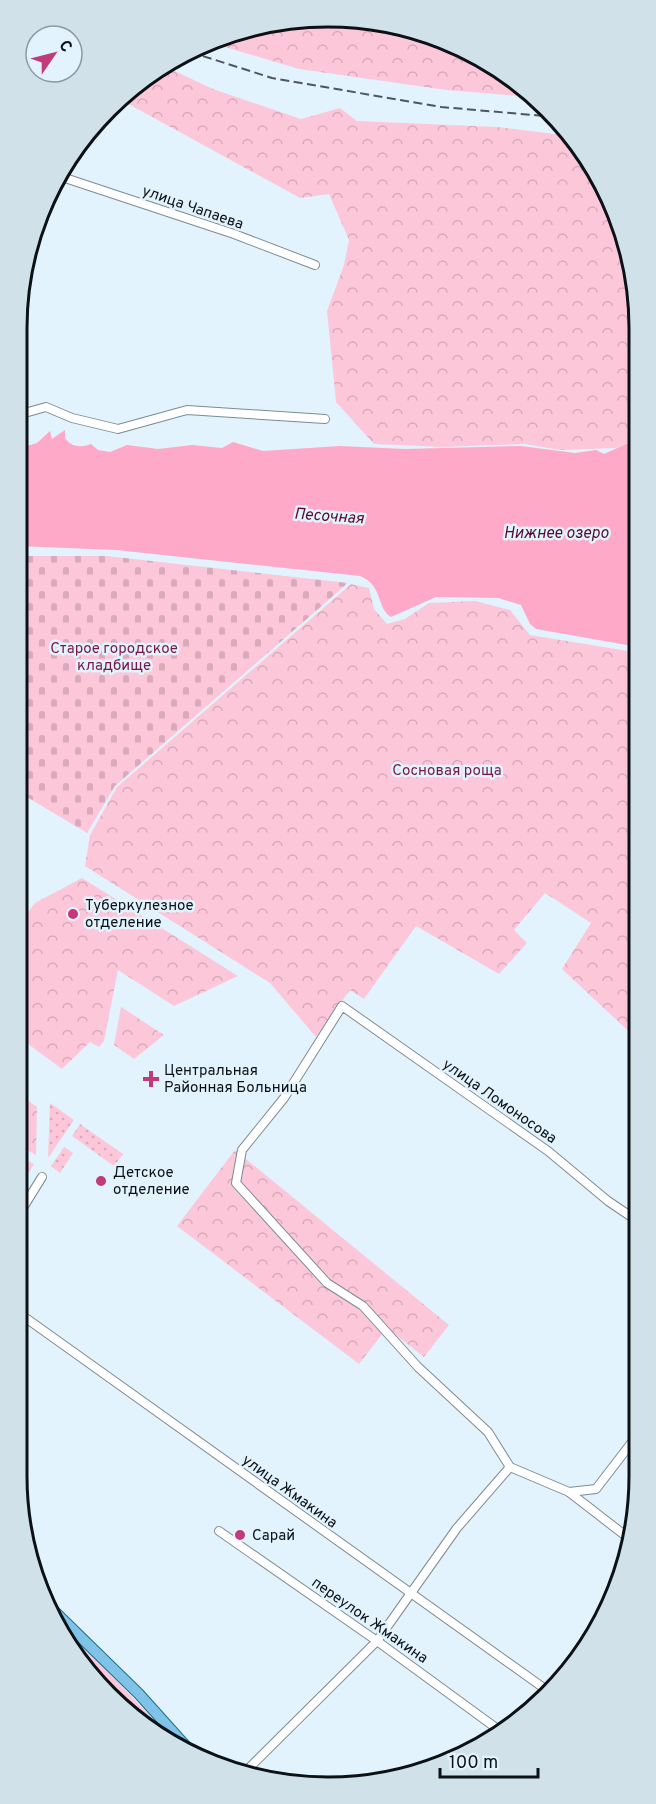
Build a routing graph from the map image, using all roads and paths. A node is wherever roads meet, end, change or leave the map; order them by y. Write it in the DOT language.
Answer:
graph roads {
  1 [pos="66,178"];
  2 [pos="315,265"];
  3 [pos="27,412"];
  4 [pos="325,419"];
  5 [pos="42,1177"];
  6 [pos="27,1201"];
  7 [pos="629,1215"];
  8 [pos="27,1319"];
  9 [pos="629,1446"];
  10 [pos="510,1467"];
  11 [pos="569,1492"];
  12 [pos="219,1531"];
  13 [pos="623,1534"];
  14 [pos="411,1595"];
  15 [pos="67,1627"];
  16 [pos="377,1641"];
  17 [pos="543,1687"];
  18 [pos="494,1727"];
  19 [pos="178,1738"];
  20 [pos="250,1767"];
  1 -- 2 [label="street, улица Чапаева"];
  3 -- 4 [label="street"];
  5 -- 6 [label="street"];
  7 -- 10 [label="street, улица Ломоносова"];
  8 -- 14 [label="street, улица Жмакина"];
  9 -- 11 [label="street"];
  10 -- 11 [label="street"];
  10 -- 14 [label="street"];
  11 -- 13 [label="street"];
  12 -- 16 [label="street, переулок Жмакина"];
  14 -- 16 [label="street"];
  14 -- 17 [label="street, улица Жмакина"];
  15 -- 19 [label="main road"];
  16 -- 18 [label="street, переулок Жмакина"];
  16 -- 20 [label="street"];
}
